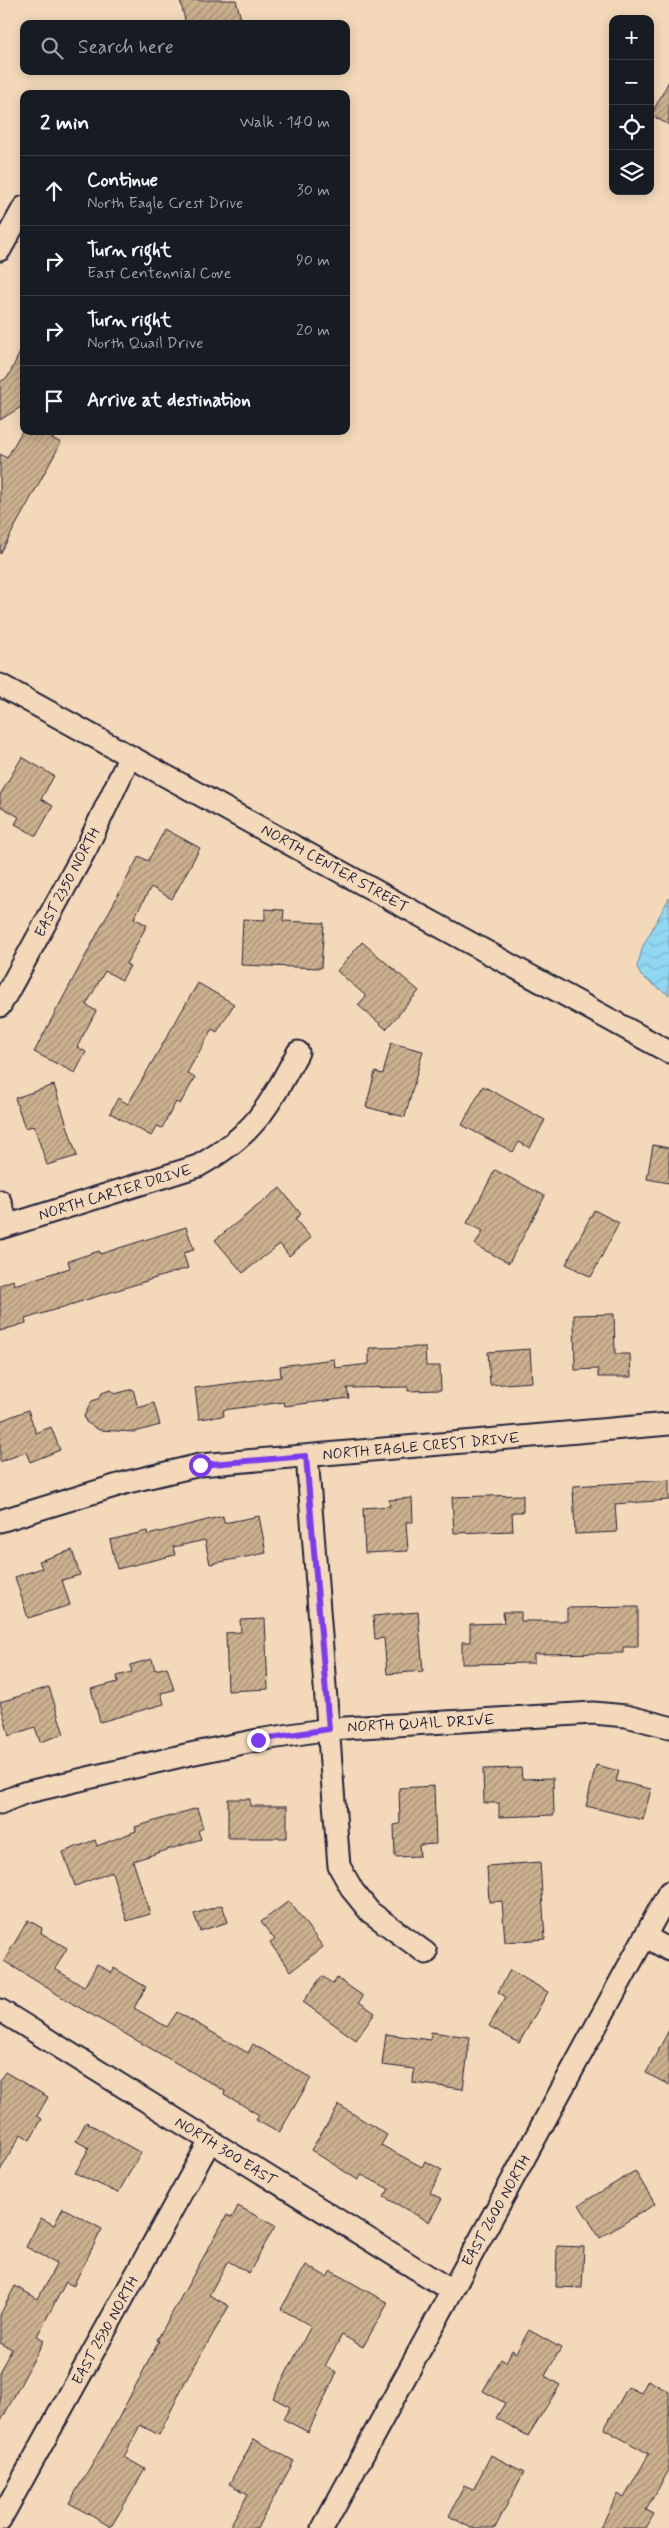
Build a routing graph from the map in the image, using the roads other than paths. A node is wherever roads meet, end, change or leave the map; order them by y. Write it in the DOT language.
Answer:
graph roads {
  1 [pos="20,214"];
  2 [pos="0,250"];
  3 [pos="0,685"];
  4 [pos="130,756"];
  5 [pos="0,1006"];
  6 [pos="298,1052"];
  7 [pos="669,1052"];
  8 [pos="0,1201"];
  9 [pos="4,1226"];
  10 [pos="669,1424"];
  11 [pos="306,1456"];
  12 [pos="0,1521"];
  13 [pos="669,1727"];
  14 [pos="329,1729"];
  15 [pos="0,1803"];
  16 [pos="669,1892"];
  17 [pos="645,1936"];
  18 [pos="669,1950"];
  19 [pos="426,1954"];
  20 [pos="0,2010"];
  21 [pos="210,2141"];
  22 [pos="452,2291"];
  23 [pos="0,2520"];
  24 [pos="323,2528"];
  1 -- 2 [label="street"];
  3 -- 4 [label="street, NORTH CENTER STREET"];
  4 -- 5 [label="street, EAST 2350 NORTH"];
  4 -- 7 [label="street, NORTH CENTER STREET"];
  6 -- 9 [label="street, NORTH CARTER DRIVE"];
  8 -- 9 [label="street"];
  10 -- 11 [label="street, NORTH EAGLE CREST DRIVE"];
  11 -- 12 [label="street, NORTH EAGLE CREST DRIVE"];
  11 -- 14 [label="street"];
  13 -- 14 [label="street, NORTH QUAIL DRIVE"];
  14 -- 15 [label="street, NORTH QUAIL DRIVE"];
  14 -- 19 [label="street"];
  16 -- 17 [label="street, EAST 2600 NORTH"];
  17 -- 18 [label="street"];
  17 -- 22 [label="street, EAST 2600 NORTH"];
  20 -- 21 [label="street, NORTH 300 EAST"];
  21 -- 22 [label="street, NORTH 300 EAST"];
  21 -- 23 [label="street, EAST 2530 NORTH"];
  22 -- 24 [label="street, EAST 2600 NORTH"];
}
